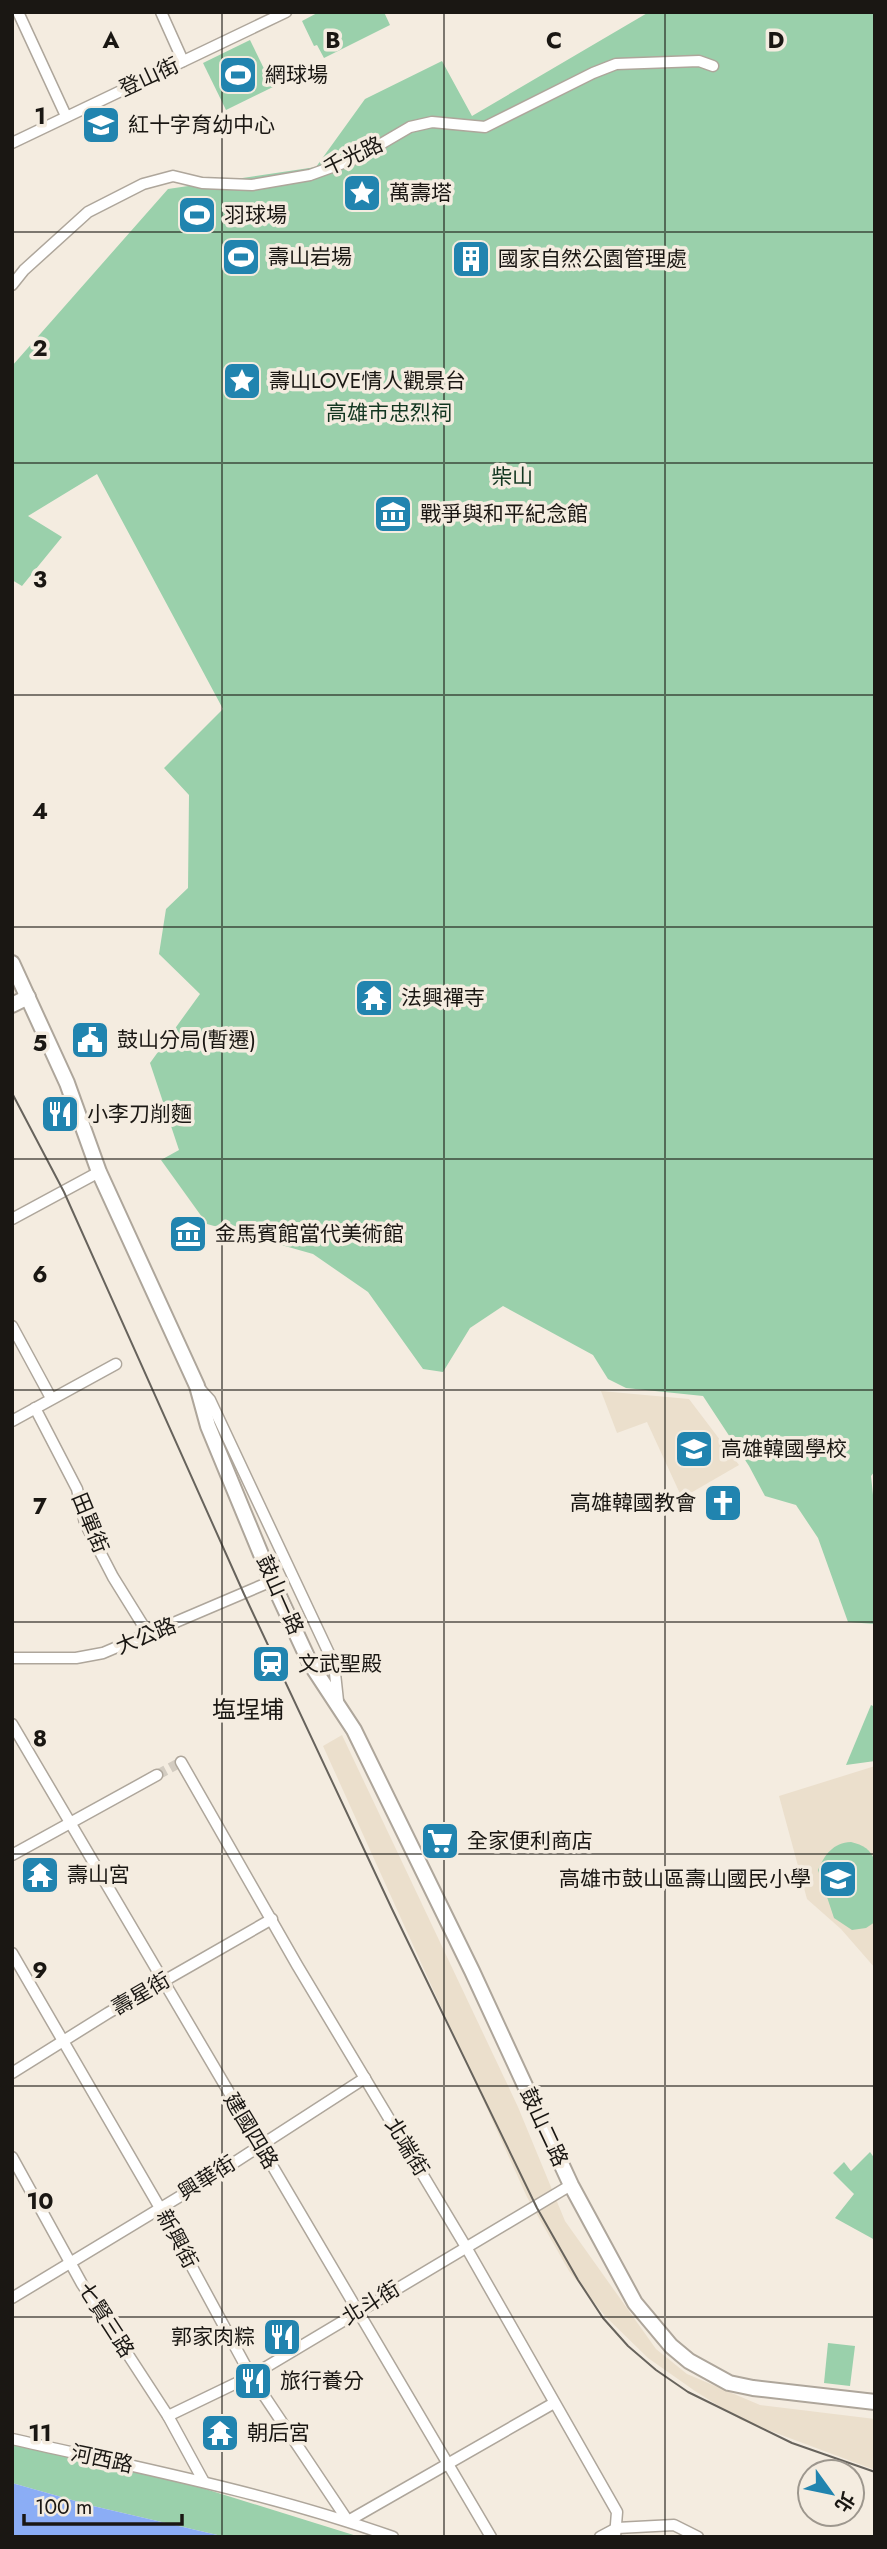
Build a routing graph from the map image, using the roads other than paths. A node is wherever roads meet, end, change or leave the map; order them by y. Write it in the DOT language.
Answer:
graph roads {
  1 [pos="18,12"];
  2 [pos="161,12"];
  3 [pos="286,12"];
  4 [pos="183,61"];
  5 [pos="713,66"];
  6 [pos="66,116"];
  7 [pos="12,143"];
  8 [pos="12,285"];
  9 [pos="12,963"];
  10 [pos="28,997"];
  11 [pos="12,1005"];
  12 [pos="99,1172"];
  13 [pos="12,1219"];
  14 [pos="12,1326"];
  15 [pos="116,1364"];
  16 [pos="197,1386"];
  17 [pos="51,1398"];
  18 [pos="35,1408"];
  19 [pos="12,1421"];
  20 [pos="272,1581"];
  21 [pos="149,1635"];
  22 [pos="12,1658"];
  23 [pos="338,1705"];
  24 [pos="12,1724"];
  25 [pos="181,1762"];
  26 [pos="157,1775"];
  27 [pos="71,1821"];
  28 [pos="12,1855"];
  29 [pos="272,1919"];
  30 [pos="12,1952"];
  31 [pos="163,1981"];
  32 [pos="63,2041"];
  33 [pos="12,2073"];
  34 [pos="365,2078"];
  35 [pos="259,2145"];
  36 [pos="12,2157"];
  37 [pos="571,2185"];
  38 [pos="160,2208"];
  39 [pos="466,2247"];
  40 [pos="71,2263"];
  41 [pos="12,2298"];
  42 [pos="359,2311"];
  43 [pos="251,2376"];
  44 [pos="875,2402"];
  45 [pos="554,2403"];
  46 [pos="168,2416"];
  47 [pos="12,2439"];
  48 [pos="448,2463"];
  49 [pos="204,2482"];
  50 [pos="348,2521"];
  51 [pos="617,2533"];
  52 [pos="393,2537"];
  53 [pos="491,2537"];
  54 [pos="600,2537"];
  55 [pos="698,2537"];
  1 -- 6 [label="street"];
  2 -- 4 [label="street"];
  3 -- 4 [label="street, 登山街"];
  4 -- 6 [label="street, 登山街"];
  5 -- 8 [label="street, 千光路"];
  6 -- 7 [label="street, 登山街"];
  9 -- 10 [label="street, 鼓山一路"];
  10 -- 11 [label="street"];
  10 -- 12 [label="street, 鼓山一路"];
  12 -- 13 [label="street"];
  12 -- 16 [label="street, 鼓山一路"];
  14 -- 17 [label="street"];
  15 -- 17 [label="street"];
  16 -- 20 [label="street, 鼓山一路"];
  16 -- 23 [label="street, 鼓山一路"];
  17 -- 18 [label="street"];
  18 -- 19 [label="street"];
  18 -- 21 [label="street, 田單街"];
  20 -- 21 [label="street, 大公路"];
  20 -- 23 [label="street, 鼓山一路"];
  21 -- 22 [label="street, 大公路"];
  23 -- 37 [label="street, 鼓山二路"];
  24 -- 27 [label="street, 建國四路"];
  25 -- 29 [label="street, 北端街"];
  26 -- 27 [label="street"];
  27 -- 28 [label="street"];
  27 -- 31 [label="street, 建國四路"];
  29 -- 31 [label="street, 壽星街"];
  29 -- 34 [label="street, 北端街"];
  30 -- 32 [label="street, 新興街"];
  31 -- 32 [label="street, 壽星街"];
  31 -- 35 [label="street, 建國四路"];
  32 -- 33 [label="street, 壽星街"];
  32 -- 38 [label="street, 新興街"];
  34 -- 35 [label="street, 興華街"];
  34 -- 39 [label="street, 北端街"];
  35 -- 38 [label="street, 興華街"];
  35 -- 42 [label="street, 建國四路"];
  36 -- 40 [label="street, 七賢三路"];
  37 -- 39 [label="street, 北斗街"];
  37 -- 44 [label="street, 鼓山二路"];
  38 -- 40 [label="street, 興華街"];
  38 -- 43 [label="street, 新興街"];
  39 -- 42 [label="street, 北斗街"];
  39 -- 45 [label="street, 北端街"];
  40 -- 41 [label="street, 興華街"];
  40 -- 46 [label="street, 七賢三路"];
  42 -- 43 [label="street, 北斗街"];
  42 -- 48 [label="street, 建國四路"];
  43 -- 46 [label="street, 北斗街"];
  43 -- 50 [label="street, 新興街"];
  45 -- 48 [label="street"];
  45 -- 51 [label="street, 北端街"];
  46 -- 49 [label="street, 七賢三路"];
  47 -- 49 [label="street, 河西路"];
  48 -- 50 [label="street"];
  48 -- 53 [label="street, 建國四路"];
  49 -- 50 [label="street, 河西路"];
  50 -- 52 [label="street, 河西路"];
  51 -- 54 [label="street"];
  51 -- 55 [label="street"];
}
